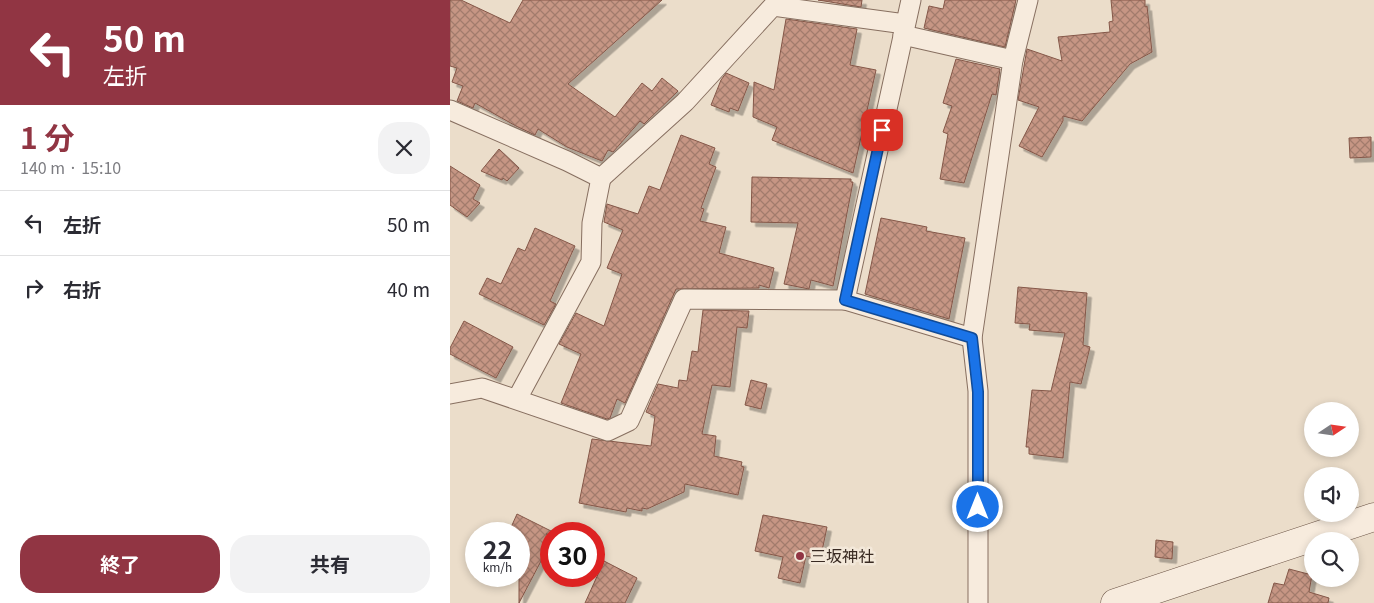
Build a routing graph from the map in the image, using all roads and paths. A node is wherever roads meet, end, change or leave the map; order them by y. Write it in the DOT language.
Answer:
graph roads {
  1 [pos="911,0"];
  2 [pos="1028,0"];
  3 [pos="904,30"];
  4 [pos="1013,60"];
  5 [pos="450,110"];
  6 [pos="601,178"];
  7 [pos="845,300"];
  8 [pos="972,338"];
  9 [pos="450,394"];
  10 [pos="516,400"];
  11 [pos="1374,517"];
  12 [pos="978,603"];
  13 [pos="1115,603"];
  1 -- 3 [label="street"];
  2 -- 4 [label="street"];
  3 -- 4 [label="street"];
  3 -- 6 [label="street"];
  3 -- 7 [label="street"];
  4 -- 8 [label="street"];
  5 -- 6 [label="street"];
  6 -- 10 [label="street"];
  7 -- 8 [label="street"];
  7 -- 10 [label="street"];
  8 -- 12 [label="street"];
  9 -- 10 [label="street"];
  11 -- 13 [label="street"];
}
